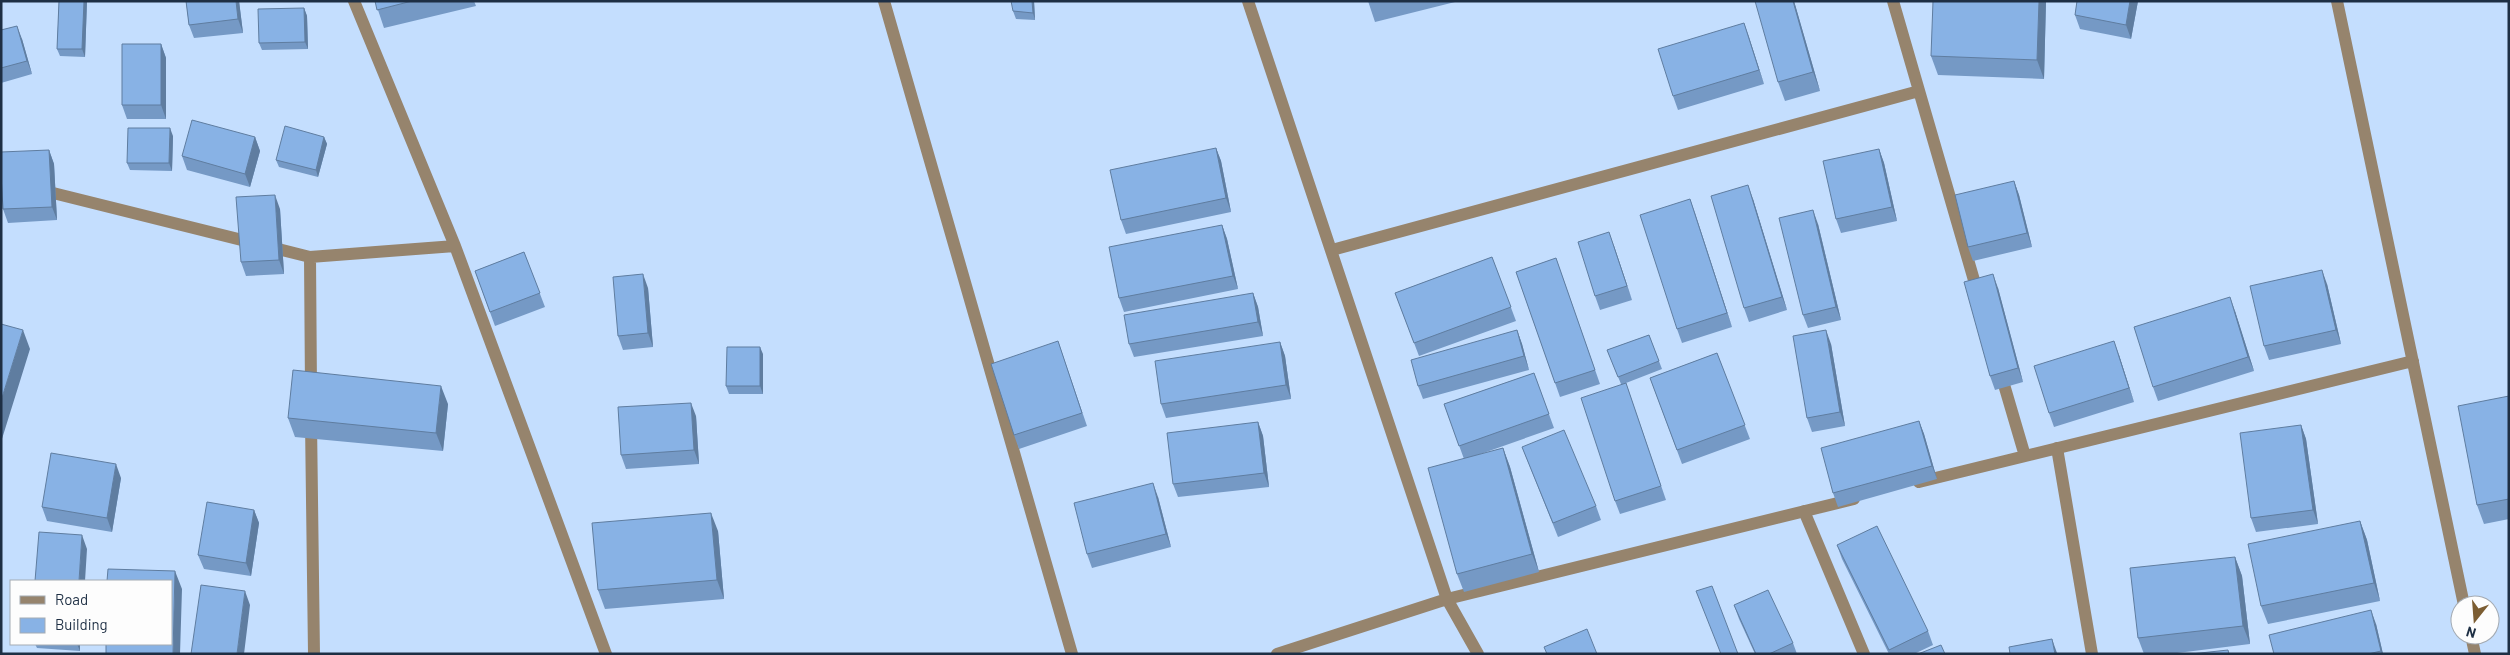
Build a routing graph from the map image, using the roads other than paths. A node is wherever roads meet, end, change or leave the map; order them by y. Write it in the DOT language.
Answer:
graph roads {
  1 [pos="354,1"];
  2 [pos="884,1"];
  3 [pos="1248,1"];
  4 [pos="1893,1"];
  5 [pos="2337,1"];
  6 [pos="1919,91"];
  7 [pos="30,188"];
  8 [pos="455,246"];
  9 [pos="1332,250"];
  10 [pos="310,257"];
  11 [pos="1981,306"];
  12 [pos="2413,361"];
  13 [pos="1998,362"];
  14 [pos="2057,448"];
  15 [pos="2025,456"];
  16 [pos="1910,485"];
  17 [pos="1862,496"];
  18 [pos="1804,511"];
  19 [pos="2462,595"];
  20 [pos="1447,599"];
  21 [pos="314,654"];
  22 [pos="606,654"];
  23 [pos="1072,654"];
  24 [pos="1277,654"];
  25 [pos="1478,654"];
  26 [pos="1864,654"];
  27 [pos="2092,654"];
  1 -- 8 [label="street"];
  2 -- 23 [label="street"];
  3 -- 9 [label="street"];
  4 -- 6 [label="street"];
  5 -- 12 [label="street"];
  6 -- 9 [label="street"];
  6 -- 11 [label="street"];
  7 -- 10 [label="street"];
  8 -- 10 [label="street"];
  8 -- 22 [label="street"];
  9 -- 20 [label="street"];
  10 -- 21 [label="street"];
  12 -- 14 [label="street"];
  12 -- 19 [label="street"];
  13 -- 15 [label="street"];
  14 -- 15 [label="street"];
  14 -- 27 [label="street"];
  15 -- 16 [label="street"];
  17 -- 18 [label="street"];
  18 -- 20 [label="street"];
  18 -- 26 [label="street"];
  20 -- 24 [label="street"];
  20 -- 25 [label="street"];
}
